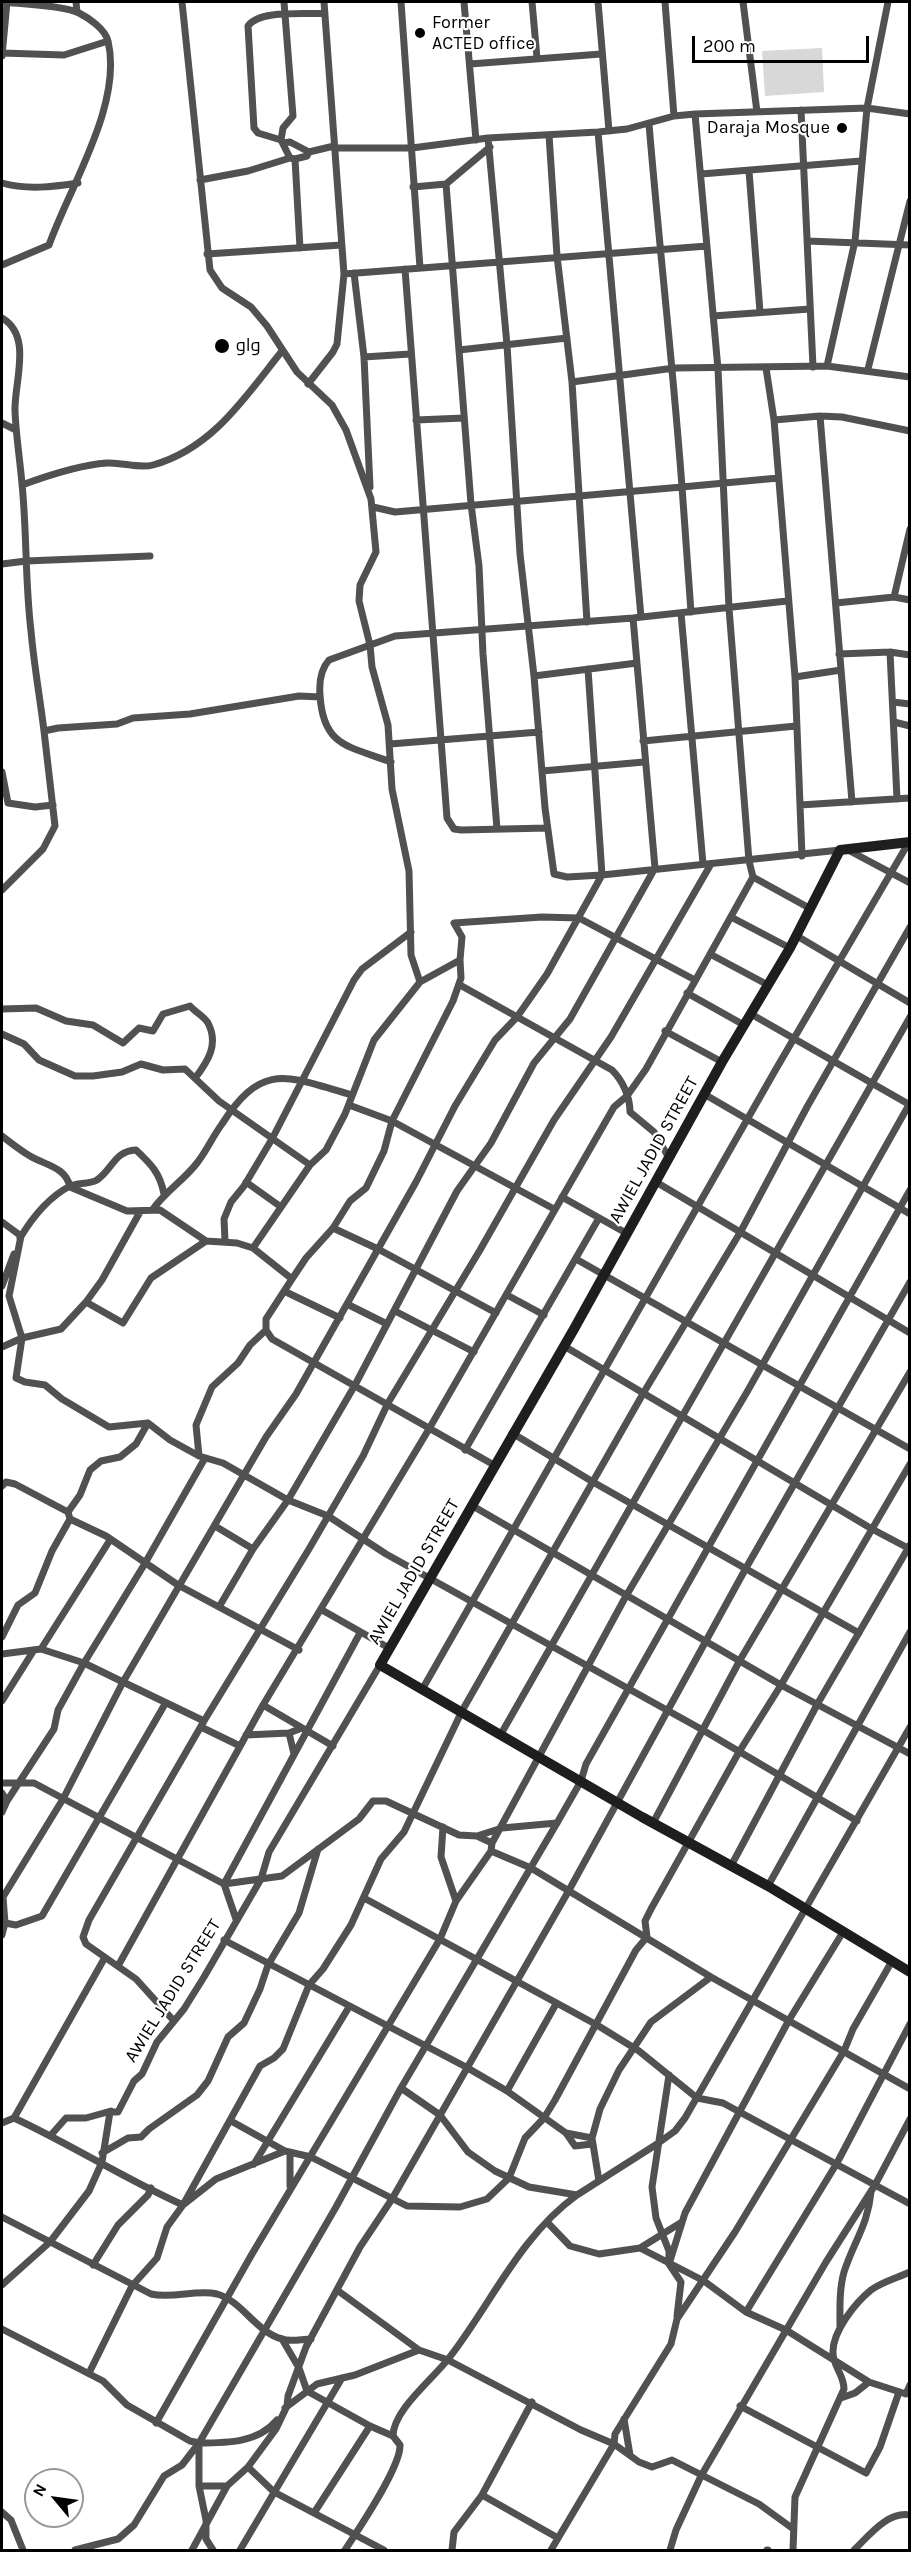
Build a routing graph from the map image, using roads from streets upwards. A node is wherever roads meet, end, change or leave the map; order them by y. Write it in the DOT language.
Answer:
graph roads {
  1 [pos="5,2"];
  2 [pos="76,2"];
  3 [pos="182,2"];
  4 [pos="284,2"];
  5 [pos="324,2"];
  6 [pos="401,2"];
  7 [pos="464,2"];
  8 [pos="532,2"];
  9 [pos="598,2"];
  10 [pos="665,2"];
  11 [pos="742,2"];
  12 [pos="888,2"];
  13 [pos="77,12"];
  14 [pos="286,13"];
  15 [pos="325,13"];
  16 [pos="108,41"];
  17 [pos="2,54"];
  18 [pos="601,54"];
  19 [pos="537,58"];
  20 [pos="470,64"];
  21 [pos="867,108"];
  22 [pos="801,110"];
  23 [pos="757,112"];
  24 [pos="695,114"];
  25 [pos="909,114"];
  26 [pos="674,116"];
  27 [pos="649,124"];
  28 [pos="609,131"];
  29 [pos="598,132"];
  30 [pos="549,135"];
  31 [pos="488,138"];
  32 [pos="476,140"];
  33 [pos="282,142"];
  34 [pos="335,147"];
  35 [pos="490,147"];
  36 [pos="412,148"];
  37 [pos="309,152"];
  38 [pos="292,158"];
  39 [pos="861,161"];
  40 [pos="804,165"];
  41 [pos="749,171"];
  42 [pos="702,174"];
  43 [pos="200,180"];
  44 [pos="2,183"];
  45 [pos="78,183"];
  46 [pos="446,184"];
  47 [pos="413,187"];
  48 [pos="909,201"];
  49 [pos="807,241"];
  50 [pos="855,241"];
  51 [pos="900,243"];
  52 [pos="341,245"];
  53 [pos="909,245"];
  54 [pos="707,246"];
  55 [pos="300,248"];
  56 [pos="660,250"];
  57 [pos="609,253"];
  58 [pos="207,254"];
  59 [pos="557,256"];
  60 [pos="500,261"];
  61 [pos="2,265"];
  62 [pos="452,265"];
  63 [pos="420,268"];
  64 [pos="405,269"];
  65 [pos="354,273"];
  66 [pos="344,274"];
  67 [pos="810,309"];
  68 [pos="760,312"];
  69 [pos="713,316"];
  70 [pos="2,318"];
  71 [pos="567,338"];
  72 [pos="507,345"];
  73 [pos="459,350"];
  74 [pos="282,351"];
  75 [pos="410,354"];
  76 [pos="364,357"];
  77 [pos="827,366"];
  78 [pos="813,367"];
  79 [pos="674,368"];
  80 [pos="766,368"];
  81 [pos="718,369"];
  82 [pos="868,369"];
  83 [pos="621,376"];
  84 [pos="909,377"];
  85 [pos="572,382"];
  86 [pos="308,384"];
  87 [pos="820,416"];
  88 [pos="464,418"];
  89 [pos="416,420"];
  90 [pos="774,420"];
  91 [pos="2,423"];
  92 [pos="16,430"];
  93 [pos="909,431"];
  94 [pos="778,478"];
  95 [pos="723,483"];
  96 [pos="22,485"];
  97 [pos="682,487"];
  98 [pos="631,491"];
  99 [pos="579,496"];
  100 [pos="371,499"];
  101 [pos="517,500"];
  102 [pos="471,504"];
  103 [pos="373,507"];
  104 [pos="422,508"];
  105 [pos="909,529"];
  106 [pos="150,556"];
  107 [pos="26,561"];
  108 [pos="2,564"];
  109 [pos="894,597"];
  110 [pos="909,600"];
  111 [pos="787,601"];
  112 [pos="836,603"];
  113 [pos="729,608"];
  114 [pos="691,612"];
  115 [pos="681,613"];
  116 [pos="641,617"];
  117 [pos="633,618"];
  118 [pos="587,622"];
  119 [pos="529,626"];
  120 [pos="483,629"];
  121 [pos="433,632"];
  122 [pos="370,645"];
  123 [pos="890,652"];
  124 [pos="839,654"];
  125 [pos="909,655"];
  126 [pos="637,663"];
  127 [pos="588,669"];
  128 [pos="841,670"];
  129 [pos="534,676"];
  130 [pos="795,677"];
  131 [pos="320,697"];
  132 [pos="893,702"];
  133 [pos="909,704"];
  134 [pos="894,722"];
  135 [pos="796,726"];
  136 [pos="909,726"];
  137 [pos="44,731"];
  138 [pos="539,732"];
  139 [pos="739,732"];
  140 [pos="490,736"];
  141 [pos="692,736"];
  142 [pos="441,739"];
  143 [pos="643,741"];
  144 [pos="390,744"];
  145 [pos="391,762"];
  146 [pos="644,762"];
  147 [pos="595,768"];
  148 [pos="542,771"];
  149 [pos="2,772"];
  150 [pos="909,798"];
  151 [pos="897,799"];
  152 [pos="852,802"];
  153 [pos="53,805"];
  154 [pos="800,805"];
  155 [pos="547,828"];
  156 [pos="497,829"];
  157 [pos="909,842"];
  158 [pos="844,850"];
  159 [pos="802,856"];
  160 [pos="749,861"];
  161 [pos="707,864"];
  162 [pos="655,868"];
  163 [pos="890,873"];
  164 [pos="602,874"];
  165 [pos="753,877"];
  166 [pos="909,883"];
  167 [pos="2,890"];
  168 [pos="811,909"];
  169 [pos="731,917"];
  170 [pos="579,918"];
  171 [pos="909,927"];
  172 [pos="411,932"];
  173 [pos="797,936"];
  174 [pos="617,939"];
  175 [pos="790,948"];
  176 [pos="710,954"];
  177 [pos="655,959"];
  178 [pos="460,960"];
  179 [pos="839,961"];
  180 [pos="695,980"];
  181 [pos="420,982"];
  182 [pos="878,983"];
  183 [pos="460,985"];
  184 [pos="768,985"];
  185 [pos="687,993"];
  186 [pos="909,1003"];
  187 [pos="2,1010"];
  188 [pos="751,1014"];
  189 [pos="517,1017"];
  190 [pos="909,1017"];
  191 [pos="744,1025"];
  192 [pos="665,1031"];
  193 [pos="2,1034"];
  194 [pos="555,1038"];
  195 [pos="794,1040"];
  196 [pos="596,1059"];
  197 [pos="722,1062"];
  198 [pos="833,1063"];
  199 [pos="196,1077"];
  200 [pos="302,1082"];
  201 [pos="873,1084"];
  202 [pos="704,1094"];
  203 [pos="352,1095"];
  204 [pos="627,1096"];
  205 [pos="909,1104"];
  206 [pos="349,1105"];
  207 [pos="231,1110"];
  208 [pos="747,1120"];
  209 [pos="392,1122"];
  210 [pos="2,1136"];
  211 [pos="272,1139"];
  212 [pos="788,1142"];
  213 [pos="437,1145"];
  214 [pos="669,1158"];
  215 [pos="826,1164"];
  216 [pos="310,1165"];
  217 [pos="475,1165"];
  218 [pos="246,1182"];
  219 [pos="656,1182"];
  220 [pos="70,1186"];
  221 [pos="864,1187"];
  222 [pos="516,1188"];
  223 [pos="909,1190"];
  224 [pos="164,1194"];
  225 [pos="562,1197"];
  226 [pos="699,1206"];
  227 [pos="281,1207"];
  228 [pos="153,1209"];
  229 [pos="554,1209"];
  230 [pos="899,1209"];
  231 [pos="140,1212"];
  232 [pos="909,1214"];
  233 [pos="599,1218"];
  234 [pos="2,1222"];
  235 [pos="333,1228"];
  236 [pos="741,1231"];
  237 [pos="626,1233"];
  238 [pos="21,1236"];
  239 [pos="206,1241"];
  240 [pos="225,1241"];
  241 [pos="253,1248"];
  242 [pos="378,1249"];
  243 [pos="775,1254"];
  244 [pos="576,1259"];
  245 [pos="416,1270"];
  246 [pos="812,1275"];
  247 [pos="603,1276"];
  248 [pos="292,1279"];
  249 [pos="909,1282"];
  250 [pos="2,1286"];
  251 [pos="454,1291"];
  252 [pos="286,1292"];
  253 [pos="507,1295"];
  254 [pos="847,1297"];
  255 [pos="647,1299"];
  256 [pos="86,1302"];
  257 [pos="347,1304"];
  258 [pos="395,1311"];
  259 [pos="496,1313"];
  260 [pos="544,1316"];
  261 [pos="340,1318"];
  262 [pos="887,1319"];
  263 [pos="687,1322"];
  264 [pos="387,1324"];
  265 [pos="266,1330"];
  266 [pos="433,1330"];
  267 [pos="909,1333"];
  268 [pos="22,1338"];
  269 [pos="564,1346"];
  270 [pos="724,1346"];
  271 [pos="2,1347"];
  272 [pos="474,1352"];
  273 [pos="314,1363"];
  274 [pos="761,1367"];
  275 [pos="606,1370"];
  276 [pos="909,1372"];
  277 [pos="800,1384"];
  278 [pos="355,1385"];
  279 [pos="644,1392"];
  280 [pos="388,1403"];
  281 [pos="838,1406"];
  282 [pos="682,1415"];
  283 [pos="148,1423"];
  284 [pos="429,1429"];
  285 [pos="877,1429"];
  286 [pos="512,1433"];
  287 [pos="720,1437"];
  288 [pos="909,1449"];
  289 [pos="465,1450"];
  290 [pos="202,1457"];
  291 [pos="555,1460"];
  292 [pos="758,1460"];
  293 [pos="909,1464"];
  294 [pos="494,1465"];
  295 [pos="245,1475"];
  296 [pos="593,1482"];
  297 [pos="796,1482"];
  298 [pos="2,1486"];
  299 [pos="288,1500"];
  300 [pos="632,1503"];
  301 [pos="833,1504"];
  302 [pos="471,1505"];
  303 [pos="69,1516"];
  304 [pos="328,1516"];
  305 [pos="669,1525"];
  306 [pos="215,1526"];
  307 [pos="872,1529"];
  308 [pos="514,1530"];
  309 [pos="110,1540"];
  310 [pos="363,1541"];
  311 [pos="909,1547"];
  312 [pos="709,1548"];
  313 [pos="253,1549"];
  314 [pos="552,1553"];
  315 [pos="144,1565"];
  316 [pos="746,1568"];
  317 [pos="591,1575"];
  318 [pos="430,1578"];
  319 [pos="178,1585"];
  320 [pos="782,1589"];
  321 [pos="626,1596"];
  322 [pos="472,1602"];
  323 [pos="219,1607"];
  324 [pos="322,1610"];
  325 [pos="824,1612"];
  326 [pos="667,1619"];
  327 [pos="512,1625"];
  328 [pos="260,1629"];
  329 [pos="909,1632"];
  330 [pos="360,1633"];
  331 [pos="859,1633"];
  332 [pos="2,1637"];
  333 [pos="707,1640"];
  334 [pos="550,1646"];
  335 [pos="389,1648"];
  336 [pos="37,1650"];
  337 [pos="298,1650"];
  338 [pos="2,1654"];
  339 [pos="740,1660"];
  340 [pos="84,1663"];
  341 [pos="380,1665"];
  342 [pos="588,1667"];
  343 [pos="123,1682"];
  344 [pos="781,1685"];
  345 [pos="423,1688"];
  346 [pos="628,1689"];
  347 [pos="2,1701"];
  348 [pos="818,1703"];
  349 [pos="165,1704"];
  350 [pos="263,1705"];
  351 [pos="462,1711"];
  352 [pos="668,1711"];
  353 [pos="203,1724"];
  354 [pos="857,1724"];
  355 [pos="909,1726"];
  356 [pos="304,1729"];
  357 [pos="701,1729"];
  358 [pos="289,1733"];
  359 [pos="501,1734"];
  360 [pos="246,1735"];
  361 [pos="240,1746"];
  362 [pos="333,1746"];
  363 [pos="897,1747"];
  364 [pos="739,1752"];
  365 [pos="294,1754"];
  366 [pos="909,1754"];
  367 [pos="541,1756"];
  368 [pos="778,1776"];
  369 [pos="19,1781"];
  370 [pos="581,1781"];
  371 [pos="2,1783"];
  372 [pos="2,1793"];
  373 [pos="63,1799"];
  374 [pos="817,1799"];
  375 [pos="7,1801"];
  376 [pos="618,1802"];
  377 [pos="2,1812"];
  378 [pos="415,1813"];
  379 [pos="99,1816"];
  380 [pos="857,1821"];
  381 [pos="557,1823"];
  382 [pos="653,1823"];
  383 [pos="443,1827"];
  384 [pos="502,1828"];
  385 [pos="477,1836"];
  386 [pos="138,1837"];
  387 [pos="688,1843"];
  388 [pos="491,1847"];
  389 [pos="318,1849"];
  390 [pos="179,1860"];
  391 [pos="731,1866"];
  392 [pos="531,1868"];
  393 [pos="261,1880"];
  394 [pos="224,1884"];
  395 [pos="768,1886"];
  396 [pos="568,1892"];
  397 [pos="364,1898"];
  398 [pos="456,1901"];
  399 [pos="805,1909"];
  400 [pos="236,1919"];
  401 [pos="5,1923"];
  402 [pos="843,1932"];
  403 [pos="2,1935"];
  404 [pos="647,1937"];
  405 [pos="440,1939"];
  406 [pos="224,1941"];
  407 [pos="477,1958"];
  408 [pos="104,1959"];
  409 [pos="891,1961"];
  410 [pos="268,1965"];
  411 [pos="118,1966"];
  412 [pos="909,1972"];
  413 [pos="711,1977"];
  414 [pos="516,1981"];
  415 [pos="309,1985"];
  416 [pos="751,1999"];
  417 [pos="556,2004"];
  418 [pos="349,2007"];
  419 [pos="789,2020"];
  420 [pos="174,2021"];
  421 [pos="909,2024"];
  422 [pos="597,2025"];
  423 [pos="388,2027"];
  424 [pos="426,2046"];
  425 [pos="634,2047"];
  426 [pos="844,2051"];
  427 [pos="466,2067"];
  428 [pos="884,2074"];
  429 [pos="669,2075"];
  430 [pos="401,2088"];
  431 [pos="909,2089"];
  432 [pos="507,2091"];
  433 [pos="697,2098"];
  434 [pos="111,2111"];
  435 [pos="739,2113"];
  436 [pos="440,2115"];
  437 [pos="14,2118"];
  438 [pos="544,2118"];
  439 [pos="909,2119"];
  440 [pos="231,2121"];
  441 [pos="2,2123"];
  442 [pos="51,2135"];
  443 [pos="791,2139"];
  444 [pos="268,2140"];
  445 [pos="592,2141"];
  446 [pos="657,2144"];
  447 [pos="288,2152"];
  448 [pos="102,2153"];
  449 [pos="311,2157"];
  450 [pos="102,2163"];
  451 [pos="837,2163"];
  452 [pos="253,2165"];
  453 [pos="509,2178"];
  454 [pos="352,2179"];
  455 [pos="598,2181"];
  456 [pos="873,2187"];
  457 [pos="152,2188"];
  458 [pos="290,2189"];
  459 [pos="577,2195"];
  460 [pos="392,2199"];
  461 [pos="909,2204"];
  462 [pos="183,2205"];
  463 [pos="2,2217"];
  464 [pos="547,2222"];
  465 [pos="682,2222"];
  466 [pos="661,2235"];
  467 [pos="50,2242"];
  468 [pos="640,2248"];
  469 [pos="669,2264"];
  470 [pos="93,2265"];
  471 [pos="909,2272"];
  472 [pos="704,2282"];
  473 [pos="2,2285"];
  474 [pos="132,2286"];
  475 [pos="337,2290"];
  476 [pos="228,2299"];
  477 [pos="746,2312"];
  478 [pos="677,2319"];
  479 [pos="2,2329"];
  480 [pos="786,2330"];
  481 [pos="840,2330"];
  482 [pos="265,2331"];
  483 [pos="282,2339"];
  484 [pos="310,2339"];
  485 [pos="420,2350"];
  486 [pos="833,2358"];
  487 [pos="448,2360"];
  488 [pos="299,2368"];
  489 [pos="89,2373"];
  490 [pos="342,2378"];
  491 [pos="869,2382"];
  492 [pos="909,2385"];
  493 [pos="307,2391"];
  494 [pos="905,2394"];
  495 [pos="841,2398"];
  496 [pos="329,2402"];
  497 [pos="532,2402"];
  498 [pos="287,2406"];
  499 [pos="740,2406"];
  500 [pos="624,2419"];
  501 [pos="156,2423"];
  502 [pos="370,2426"];
  503 [pos="393,2436"];
  504 [pos="199,2443"];
  505 [pos="614,2444"];
  506 [pos="817,2447"];
  507 [pos="630,2455"];
  508 [pos="248,2467"];
  509 [pos="701,2476"];
  510 [pos="199,2486"];
  511 [pos="227,2486"];
  512 [pos="274,2492"];
  513 [pos="482,2495"];
  514 [pos="2,2512"];
  515 [pos="314,2513"];
  516 [pos="909,2515"];
  517 [pos="206,2520"];
  518 [pos="792,2528"];
  519 [pos="354,2535"];
  520 [pos="558,2538"];
  521 [pos="23,2550"];
  522 [pos="75,2550"];
  523 [pos="192,2550"];
  524 [pos="213,2550"];
  525 [pos="240,2550"];
  526 [pos="345,2550"];
  527 [pos="384,2550"];
  528 [pos="452,2550"];
  529 [pos="551,2550"];
  530 [pos="670,2550"];
  531 [pos="793,2550"];
  532 [pos="854,2550"];
  1 -- 13 [label="street"];
  1 -- 17 [label="street"];
  2 -- 13 [label="street"];
  3 -- 43 [label="street"];
  4 -- 14 [label="street"];
  5 -- 15 [label="street"];
  6 -- 36 [label="street"];
  7 -- 20 [label="street"];
  8 -- 19 [label="street"];
  9 -- 18 [label="street"];
  10 -- 26 [label="street"];
  11 -- 23 [label="street"];
  12 -- 21 [label="street"];
  13 -- 16 [label="street"];
  14 -- 15 [label="street"];
  14 -- 33 [label="street"];
  14 -- 33 [label="street"];
  15 -- 34 [label="street"];
  16 -- 17 [label="street"];
  16 -- 45 [label="street"];
  18 -- 19 [label="street"];
  18 -- 28 [label="street"];
  19 -- 20 [label="street"];
  20 -- 32 [label="street"];
  21 -- 22 [label="street"];
  21 -- 25 [label="street"];
  21 -- 39 [label="street"];
  22 -- 23 [label="street"];
  22 -- 40 [label="street"];
  23 -- 24 [label="street"];
  24 -- 26 [label="street"];
  24 -- 42 [label="street"];
  26 -- 27 [label="street"];
  27 -- 28 [label="street"];
  27 -- 56 [label="street"];
  28 -- 29 [label="street"];
  29 -- 30 [label="street"];
  29 -- 57 [label="street"];
  30 -- 31 [label="street"];
  30 -- 59 [label="street"];
  31 -- 32 [label="street"];
  31 -- 35 [label="street"];
  32 -- 36 [label="street"];
  33 -- 37 [label="street"];
  33 -- 38 [label="street"];
  34 -- 36 [label="street"];
  34 -- 37 [label="street"];
  34 -- 52 [label="street"];
  35 -- 46 [label="street"];
  35 -- 60 [label="street"];
  36 -- 47 [label="street"];
  37 -- 38 [label="street"];
  38 -- 43 [label="street"];
  38 -- 55 [label="street"];
  39 -- 40 [label="street"];
  39 -- 50 [label="street"];
  40 -- 41 [label="street"];
  40 -- 49 [label="street"];
  41 -- 42 [label="street"];
  41 -- 68 [label="street"];
  42 -- 54 [label="street"];
  43 -- 58 [label="street"];
  44 -- 45 [label="street"];
  45 -- 61 [label="street"];
  46 -- 47 [label="street"];
  46 -- 62 [label="street"];
  47 -- 63 [label="street"];
  48 -- 51 [label="street"];
  49 -- 50 [label="street"];
  49 -- 67 [label="street"];
  50 -- 51 [label="street"];
  50 -- 77 [label="street"];
  51 -- 53 [label="street"];
  51 -- 82 [label="street"];
  52 -- 55 [label="street"];
  52 -- 66 [label="street"];
  54 -- 56 [label="street"];
  54 -- 69 [label="street"];
  55 -- 58 [label="street"];
  56 -- 57 [label="street"];
  56 -- 79 [label="street"];
  57 -- 59 [label="street"];
  57 -- 83 [label="street"];
  58 -- 74 [label="street"];
  59 -- 60 [label="street"];
  59 -- 71 [label="street"];
  60 -- 62 [label="street"];
  60 -- 72 [label="street"];
  62 -- 63 [label="street"];
  62 -- 73 [label="street"];
  63 -- 64 [label="street"];
  64 -- 65 [label="street"];
  64 -- 75 [label="street"];
  65 -- 66 [label="street"];
  65 -- 76 [label="street"];
  66 -- 86 [label="street"];
  67 -- 68 [label="street"];
  67 -- 78 [label="street"];
  68 -- 69 [label="street"];
  69 -- 81 [label="street"];
  70 -- 92 [label="street"];
  71 -- 72 [label="street"];
  71 -- 85 [label="street"];
  72 -- 73 [label="street"];
  72 -- 101 [label="street"];
  73 -- 88 [label="street"];
  74 -- 86 [label="street"];
  74 -- 96 [label="street"];
  75 -- 76 [label="street"];
  75 -- 89 [label="street"];
  76 -- 100 [label="street"];
  77 -- 78 [label="street"];
  77 -- 82 [label="street"];
  78 -- 80 [label="street"];
  79 -- 81 [label="street"];
  79 -- 83 [label="street"];
  79 -- 97 [label="street"];
  80 -- 81 [label="street"];
  80 -- 90 [label="street"];
  81 -- 95 [label="street"];
  82 -- 84 [label="street"];
  83 -- 85 [label="street"];
  83 -- 98 [label="street"];
  85 -- 99 [label="street"];
  86 -- 100 [label="street"];
  87 -- 90 [label="street"];
  87 -- 93 [label="street"];
  87 -- 112 [label="street"];
  88 -- 89 [label="street"];
  88 -- 102 [label="street"];
  89 -- 104 [label="street"];
  90 -- 94 [label="street"];
  91 -- 92 [label="street"];
  92 -- 96 [label="street"];
  94 -- 95 [label="street"];
  94 -- 111 [label="street"];
  95 -- 97 [label="street"];
  95 -- 113 [label="street"];
  96 -- 107 [label="street"];
  97 -- 98 [label="street"];
  97 -- 114 [label="street"];
  98 -- 99 [label="street"];
  98 -- 116 [label="street"];
  99 -- 101 [label="street"];
  99 -- 118 [label="street"];
  100 -- 103 [label="street"];
  101 -- 102 [label="street"];
  101 -- 119 [label="street"];
  102 -- 104 [label="street"];
  102 -- 120 [label="street"];
  103 -- 104 [label="street"];
  103 -- 122 [label="street"];
  104 -- 121 [label="street"];
  105 -- 109 [label="street"];
  106 -- 107 [label="street"];
  107 -- 108 [label="street"];
  107 -- 137 [label="street"];
  109 -- 110 [label="street"];
  109 -- 112 [label="street"];
  111 -- 113 [label="street"];
  111 -- 130 [label="street"];
  112 -- 124 [label="street"];
  113 -- 114 [label="street"];
  113 -- 139 [label="street"];
  114 -- 115 [label="street"];
  115 -- 116 [label="street"];
  115 -- 141 [label="street"];
  116 -- 117 [label="street"];
  117 -- 118 [label="street"];
  117 -- 126 [label="street"];
  118 -- 119 [label="street"];
  119 -- 120 [label="street"];
  119 -- 129 [label="street"];
  120 -- 121 [label="street"];
  120 -- 140 [label="street"];
  121 -- 122 [label="street"];
  121 -- 142 [label="street"];
  122 -- 131 [label="street"];
  122 -- 144 [label="street"];
  123 -- 124 [label="street"];
  123 -- 125 [label="street"];
  123 -- 132 [label="street"];
  124 -- 128 [label="street"];
  126 -- 127 [label="street"];
  126 -- 143 [label="street"];
  127 -- 129 [label="street"];
  127 -- 147 [label="street"];
  128 -- 130 [label="street"];
  128 -- 152 [label="street"];
  129 -- 138 [label="street"];
  130 -- 135 [label="street"];
  131 -- 137 [label="street"];
  131 -- 145 [label="street"];
  132 -- 133 [label="street"];
  132 -- 134 [label="street"];
  134 -- 136 [label="street"];
  134 -- 151 [label="street"];
  135 -- 139 [label="street"];
  135 -- 154 [label="street"];
  137 -- 153 [label="street"];
  138 -- 140 [label="street"];
  138 -- 148 [label="street"];
  139 -- 141 [label="street"];
  139 -- 160 [label="street"];
  140 -- 142 [label="street"];
  140 -- 156 [label="street"];
  141 -- 143 [label="street"];
  141 -- 161 [label="street"];
  142 -- 144 [label="street"];
  142 -- 156 [label="street"];
  143 -- 146 [label="street"];
  144 -- 145 [label="street"];
  145 -- 172 [label="street"];
  146 -- 147 [label="street"];
  146 -- 162 [label="street"];
  147 -- 148 [label="street"];
  147 -- 164 [label="street"];
  148 -- 155 [label="street"];
  149 -- 153 [label="street"];
  150 -- 151 [label="street"];
  151 -- 152 [label="street"];
  152 -- 154 [label="street"];
  153 -- 167 [label="street"];
  154 -- 159 [label="street"];
  155 -- 156 [label="street"];
  155 -- 164 [label="street"];
  157 -- 158 [label="street"];
  157 -- 163 [label="street"];
  158 -- 159 [label="street"];
  158 -- 163 [label="street"];
  158 -- 168 [label="street, AWIEL JADID STREET"];
  159 -- 160 [label="street"];
  160 -- 161 [label="street"];
  160 -- 165 [label="street"];
  161 -- 162 [label="street"];
  161 -- 177 [label="street"];
  162 -- 164 [label="street"];
  162 -- 174 [label="street"];
  163 -- 166 [label="street"];
  163 -- 179 [label="street"];
  164 -- 170 [label="street"];
  165 -- 168 [label="street"];
  165 -- 169 [label="street"];
  168 -- 173 [label="street, AWIEL JADID STREET"];
  169 -- 175 [label="street"];
  169 -- 176 [label="street"];
  170 -- 174 [label="street"];
  170 -- 178 [label="street"];
  170 -- 189 [label="street"];
  171 -- 182 [label="street"];
  172 -- 181 [label="street"];
  172 -- 200 [label="street"];
  173 -- 175 [label="street, AWIEL JADID STREET"];
  173 -- 179 [label="street"];
  174 -- 177 [label="street"];
  174 -- 194 [label="street"];
  175 -- 184 [label="street, AWIEL JADID STREET"];
  176 -- 180 [label="street"];
  176 -- 184 [label="street"];
  177 -- 180 [label="street"];
  177 -- 196 [label="street"];
  178 -- 181 [label="street"];
  178 -- 183 [label="street"];
  179 -- 182 [label="street"];
  179 -- 195 [label="street"];
  180 -- 185 [label="street"];
  181 -- 203 [label="street"];
  182 -- 186 [label="street"];
  182 -- 198 [label="street"];
  183 -- 189 [label="street"];
  183 -- 209 [label="street"];
  184 -- 188 [label="street, AWIEL JADID STREET"];
  185 -- 191 [label="street"];
  185 -- 192 [label="street"];
  187 -- 199 [label="street"];
  188 -- 191 [label="street, AWIEL JADID STREET"];
  188 -- 195 [label="street"];
  189 -- 194 [label="street"];
  189 -- 213 [label="street"];
  190 -- 201 [label="street"];
  191 -- 197 [label="street, AWIEL JADID STREET"];
  192 -- 197 [label="street"];
  192 -- 204 [label="street"];
  193 -- 199 [label="street"];
  194 -- 196 [label="street"];
  194 -- 217 [label="street"];
  195 -- 198 [label="street"];
  195 -- 208 [label="street"];
  196 -- 204 [label="street"];
  196 -- 222 [label="street"];
  197 -- 202 [label="street, AWIEL JADID STREET"];
  198 -- 201 [label="street"];
  198 -- 212 [label="street"];
  199 -- 207 [label="street"];
  200 -- 203 [label="street"];
  200 -- 207 [label="street"];
  200 -- 211 [label="street"];
  201 -- 205 [label="street"];
  201 -- 215 [label="street"];
  202 -- 208 [label="street"];
  202 -- 214 [label="street, AWIEL JADID STREET"];
  203 -- 206 [label="street"];
  204 -- 214 [label="street"];
  204 -- 225 [label="street"];
  205 -- 221 [label="street"];
  206 -- 209 [label="street"];
  206 -- 216 [label="street"];
  207 -- 211 [label="street"];
  207 -- 224 [label="street"];
  208 -- 212 [label="street"];
  208 -- 226 [label="street"];
  209 -- 213 [label="street"];
  209 -- 235 [label="street"];
  210 -- 220 [label="street"];
  211 -- 216 [label="street"];
  211 -- 218 [label="street"];
  212 -- 215 [label="street"];
  212 -- 236 [label="street"];
  213 -- 217 [label="street"];
  213 -- 242 [label="street"];
  214 -- 219 [label="street, AWIEL JADID STREET"];
  215 -- 221 [label="street"];
  215 -- 243 [label="street"];
  216 -- 227 [label="street"];
  217 -- 222 [label="street"];
  217 -- 245 [label="street"];
  218 -- 227 [label="street"];
  218 -- 240 [label="street"];
  219 -- 226 [label="street"];
  219 -- 237 [label="street, AWIEL JADID STREET"];
  220 -- 224 [label="street"];
  220 -- 231 [label="street"];
  220 -- 238 [label="street"];
  221 -- 230 [label="street"];
  221 -- 246 [label="street"];
  222 -- 229 [label="street"];
  222 -- 251 [label="street"];
  223 -- 230 [label="street"];
  224 -- 228 [label="street"];
  225 -- 229 [label="street"];
  225 -- 233 [label="street"];
  226 -- 236 [label="street"];
  226 -- 255 [label="street"];
  227 -- 241 [label="street"];
  228 -- 231 [label="street"];
  228 -- 239 [label="street"];
  229 -- 253 [label="street"];
  230 -- 232 [label="street"];
  230 -- 254 [label="street"];
  231 -- 256 [label="street"];
  233 -- 237 [label="street"];
  233 -- 244 [label="street"];
  234 -- 238 [label="street"];
  235 -- 242 [label="street"];
  235 -- 248 [label="street"];
  236 -- 243 [label="street"];
  236 -- 263 [label="street"];
  237 -- 247 [label="street, AWIEL JADID STREET"];
  238 -- 250 [label="street"];
  238 -- 268 [label="street"];
  239 -- 240 [label="street"];
  239 -- 256 [label="street"];
  240 -- 241 [label="street"];
  241 -- 248 [label="street"];
  242 -- 245 [label="street"];
  242 -- 257 [label="street"];
  243 -- 246 [label="street"];
  243 -- 270 [label="street"];
  244 -- 247 [label="street"];
  244 -- 260 [label="street"];
  245 -- 251 [label="street"];
  245 -- 258 [label="street"];
  246 -- 254 [label="street"];
  246 -- 274 [label="street"];
  247 -- 255 [label="street"];
  247 -- 269 [label="street, AWIEL JADID STREET"];
  248 -- 252 [label="street"];
  249 -- 262 [label="street"];
  251 -- 259 [label="street"];
  251 -- 266 [label="street"];
  252 -- 261 [label="street"];
  252 -- 265 [label="street"];
  253 -- 259 [label="street"];
  253 -- 260 [label="street"];
  254 -- 262 [label="street"];
  254 -- 277 [label="street"];
  255 -- 263 [label="street"];
  255 -- 275 [label="street"];
  256 -- 268 [label="street"];
  257 -- 261 [label="street"];
  257 -- 264 [label="street"];
  258 -- 264 [label="street"];
  258 -- 266 [label="street"];
  259 -- 272 [label="street"];
  260 -- 289 [label="street"];
  261 -- 273 [label="street"];
  262 -- 267 [label="street"];
  262 -- 281 [label="street"];
  263 -- 270 [label="street"];
  263 -- 279 [label="street"];
  264 -- 278 [label="street"];
  265 -- 273 [label="street"];
  265 -- 290 [label="street"];
  266 -- 272 [label="street"];
  266 -- 280 [label="street"];
  268 -- 271 [label="street"];
  268 -- 283 [label="street"];
  269 -- 275 [label="street"];
  269 -- 286 [label="street, AWIEL JADID STREET"];
  270 -- 274 [label="street"];
  270 -- 282 [label="street"];
  272 -- 284 [label="street"];
  273 -- 278 [label="street"];
  273 -- 295 [label="street"];
  274 -- 277 [label="street"];
  274 -- 287 [label="street"];
  275 -- 279 [label="street"];
  275 -- 291 [label="street"];
  276 -- 285 [label="street"];
  277 -- 281 [label="street"];
  277 -- 292 [label="street"];
  278 -- 280 [label="street"];
  278 -- 299 [label="street"];
  279 -- 282 [label="street"];
  279 -- 296 [label="street"];
  280 -- 284 [label="street"];
  280 -- 304 [label="street"];
  281 -- 285 [label="street"];
  281 -- 297 [label="street"];
  282 -- 287 [label="street"];
  282 -- 300 [label="street"];
  283 -- 290 [label="street"];
  283 -- 303 [label="street"];
  284 -- 289 [label="street"];
  284 -- 310 [label="street"];
  285 -- 288 [label="street"];
  285 -- 301 [label="street"];
  286 -- 291 [label="street"];
  286 -- 294 [label="street, AWIEL JADID STREET"];
  287 -- 292 [label="street"];
  287 -- 305 [label="street"];
  289 -- 294 [label="street"];
  290 -- 295 [label="street"];
  290 -- 315 [label="street"];
  291 -- 296 [label="street"];
  291 -- 308 [label="street"];
  292 -- 297 [label="street"];
  292 -- 312 [label="street"];
  293 -- 307 [label="street"];
  294 -- 302 [label="street, AWIEL JADID STREET"];
  295 -- 299 [label="street"];
  295 -- 306 [label="street"];
  296 -- 300 [label="street"];
  296 -- 314 [label="street"];
  297 -- 301 [label="street"];
  297 -- 316 [label="street"];
  298 -- 303 [label="street"];
  299 -- 304 [label="street"];
  299 -- 313 [label="street"];
  300 -- 305 [label="street"];
  300 -- 317 [label="street"];
  301 -- 307 [label="street"];
  301 -- 320 [label="street"];
  302 -- 308 [label="street"];
  302 -- 318 [label="street, AWIEL JADID STREET"];
  303 -- 309 [label="street"];
  303 -- 332 [label="street"];
  304 -- 310 [label="street"];
  304 -- 328 [label="street"];
  305 -- 312 [label="street"];
  305 -- 321 [label="street"];
  306 -- 313 [label="street"];
  306 -- 319 [label="street"];
  307 -- 311 [label="street"];
  307 -- 325 [label="street"];
  308 -- 314 [label="street"];
  308 -- 322 [label="street"];
  309 -- 315 [label="street"];
  309 -- 336 [label="street"];
  310 -- 318 [label="street"];
  310 -- 324 [label="street"];
  311 -- 331 [label="street"];
  312 -- 316 [label="street"];
  312 -- 326 [label="street"];
  313 -- 323 [label="street"];
  314 -- 317 [label="street"];
  314 -- 327 [label="street"];
  315 -- 319 [label="street"];
  315 -- 340 [label="street"];
  316 -- 320 [label="street"];
  316 -- 333 [label="street"];
  317 -- 321 [label="street"];
  317 -- 334 [label="street"];
  318 -- 322 [label="street"];
  318 -- 335 [label="street, AWIEL JADID STREET"];
  319 -- 323 [label="street"];
  319 -- 343 [label="street"];
  320 -- 325 [label="street"];
  320 -- 339 [label="street"];
  321 -- 326 [label="street"];
  321 -- 342 [label="street"];
  322 -- 327 [label="street"];
  322 -- 345 [label="street"];
  323 -- 328 [label="street"];
  324 -- 330 [label="street"];
  324 -- 337 [label="street"];
  325 -- 331 [label="street"];
  325 -- 344 [label="street"];
  326 -- 333 [label="street"];
  326 -- 346 [label="street"];
  327 -- 334 [label="street"];
  327 -- 351 [label="street"];
  328 -- 337 [label="street"];
  328 -- 353 [label="street"];
  329 -- 354 [label="street"];
  330 -- 335 [label="street"];
  330 -- 356 [label="street"];
  331 -- 348 [label="street"];
  333 -- 339 [label="street"];
  333 -- 352 [label="street"];
  334 -- 342 [label="street"];
  334 -- 359 [label="street"];
  335 -- 341 [label="street, AWIEL JADID STREET"];
  336 -- 338 [label="street"];
  336 -- 340 [label="street"];
  336 -- 347 [label="street"];
  337 -- 350 [label="street"];
  339 -- 344 [label="street"];
  339 -- 357 [label="street"];
  340 -- 343 [label="street"];
  340 -- 369 [label="street"];
  341 -- 345 [label="street"];
  341 -- 362 [label="street, AWIEL JADID STREET"];
  342 -- 346 [label="street"];
  342 -- 367 [label="street"];
  343 -- 349 [label="street"];
  343 -- 373 [label="street"];
  344 -- 348 [label="street"];
  344 -- 364 [label="street"];
  345 -- 351 [label="street"];
  346 -- 352 [label="street"];
  346 -- 370 [label="street"];
  348 -- 354 [label="street"];
  348 -- 368 [label="street"];
  349 -- 353 [label="street"];
  349 -- 379 [label="street"];
  350 -- 356 [label="street"];
  350 -- 360 [label="street"];
  351 -- 359 [label="street"];
  351 -- 378 [label="street"];
  352 -- 357 [label="street"];
  352 -- 376 [label="street"];
  353 -- 361 [label="street"];
  353 -- 386 [label="street"];
  354 -- 363 [label="street"];
  354 -- 374 [label="street"];
  355 -- 363 [label="street"];
  356 -- 358 [label="street"];
  356 -- 362 [label="street"];
  356 -- 365 [label="street"];
  357 -- 364 [label="street"];
  357 -- 382 [label="street"];
  358 -- 360 [label="street"];
  358 -- 365 [label="street"];
  359 -- 367 [label="street"];
  360 -- 361 [label="street"];
  361 -- 390 [label="street"];
  362 -- 393 [label="street, AWIEL JADID STREET"];
  363 -- 366 [label="street"];
  363 -- 380 [label="street"];
  364 -- 368 [label="street"];
  364 -- 387 [label="street"];
  365 -- 394 [label="street"];
  367 -- 370 [label="street"];
  367 -- 384 [label="street"];
  368 -- 374 [label="street"];
  368 -- 391 [label="street"];
  369 -- 371 [label="street"];
  369 -- 373 [label="street"];
  369 -- 375 [label="street"];
  370 -- 376 [label="street"];
  370 -- 381 [label="street"];
  372 -- 375 [label="street"];
  373 -- 379 [label="street"];
  373 -- 401 [label="street"];
  374 -- 380 [label="street"];
  374 -- 395 [label="street"];
  375 -- 377 [label="street"];
  376 -- 382 [label="street"];
  376 -- 396 [label="street"];
  378 -- 383 [label="street"];
  378 -- 389 [label="street"];
  378 -- 397 [label="street"];
  379 -- 386 [label="street"];
  379 -- 401 [label="street"];
  380 -- 399 [label="street"];
  381 -- 384 [label="street"];
  381 -- 392 [label="street"];
  382 -- 387 [label="street"];
  383 -- 385 [label="street"];
  383 -- 398 [label="street"];
  384 -- 385 [label="street"];
  384 -- 388 [label="street"];
  385 -- 388 [label="street"];
  386 -- 390 [label="street"];
  386 -- 408 [label="street"];
  387 -- 391 [label="street"];
  387 -- 404 [label="street"];
  388 -- 392 [label="street"];
  388 -- 398 [label="street"];
  389 -- 393 [label="street"];
  389 -- 410 [label="street"];
  390 -- 394 [label="street"];
  390 -- 411 [label="street"];
  391 -- 395 [label="street"];
  392 -- 396 [label="street"];
  392 -- 407 [label="street"];
  393 -- 394 [label="street"];
  393 -- 400 [label="street, AWIEL JADID STREET"];
  394 -- 400 [label="street"];
  395 -- 399 [label="street"];
  396 -- 404 [label="street"];
  396 -- 414 [label="street"];
  397 -- 405 [label="street"];
  397 -- 415 [label="street"];
  398 -- 405 [label="street"];
  399 -- 402 [label="street"];
  399 -- 416 [label="street"];
  400 -- 406 [label="street, AWIEL JADID STREET"];
  401 -- 403 [label="street"];
  402 -- 409 [label="street"];
  402 -- 419 [label="street"];
  404 -- 413 [label="street"];
  404 -- 422 [label="street"];
  405 -- 407 [label="street"];
  405 -- 423 [label="street"];
  406 -- 410 [label="street"];
  406 -- 420 [label="street, AWIEL JADID STREET"];
  407 -- 414 [label="street"];
  407 -- 424 [label="street"];
  408 -- 411 [label="street"];
  408 -- 437 [label="street"];
  409 -- 412 [label="street"];
  409 -- 426 [label="street"];
  410 -- 415 [label="street"];
  410 -- 448 [label="street"];
  411 -- 420 [label="street"];
  413 -- 416 [label="street"];
  413 -- 425 [label="street"];
  414 -- 417 [label="street"];
  414 -- 427 [label="street"];
  415 -- 418 [label="street"];
  415 -- 440 [label="street"];
  416 -- 419 [label="street"];
  416 -- 433 [label="street"];
  417 -- 422 [label="street"];
  417 -- 432 [label="street"];
  418 -- 423 [label="street"];
  418 -- 444 [label="street"];
  419 -- 426 [label="street"];
  419 -- 435 [label="street"];
  420 -- 434 [label="street, AWIEL JADID STREET"];
  421 -- 428 [label="street"];
  422 -- 425 [label="street"];
  422 -- 438 [label="street"];
  423 -- 424 [label="street"];
  423 -- 449 [label="street"];
  424 -- 427 [label="street"];
  424 -- 430 [label="street"];
  425 -- 429 [label="street"];
  425 -- 445 [label="street"];
  426 -- 428 [label="street"];
  426 -- 443 [label="street"];
  427 -- 432 [label="street"];
  427 -- 436 [label="street"];
  428 -- 431 [label="street"];
  428 -- 451 [label="street"];
  429 -- 433 [label="street"];
  429 -- 446 [label="street"];
  430 -- 436 [label="street"];
  430 -- 454 [label="street"];
  432 -- 438 [label="street"];
  433 -- 435 [label="street"];
  433 -- 446 [label="street"];
  434 -- 442 [label="street"];
  434 -- 448 [label="street"];
  435 -- 443 [label="street"];
  435 -- 465 [label="street"];
  436 -- 453 [label="street"];
  436 -- 460 [label="street"];
  437 -- 441 [label="street"];
  437 -- 442 [label="street"];
  438 -- 445 [label="street"];
  438 -- 453 [label="street"];
  439 -- 456 [label="street"];
  440 -- 444 [label="street"];
  440 -- 462 [label="street"];
  442 -- 450 [label="street"];
  443 -- 451 [label="street"];
  443 -- 472 [label="street"];
  444 -- 447 [label="street"];
  444 -- 452 [label="street"];
  445 -- 455 [label="street"];
  446 -- 455 [label="street"];
  446 -- 466 [label="street"];
  447 -- 449 [label="street"];
  447 -- 452 [label="street"];
  447 -- 458 [label="street"];
  448 -- 450 [label="street"];
  449 -- 454 [label="street"];
  449 -- 458 [label="street"];
  450 -- 457 [label="street"];
  450 -- 467 [label="street"];
  451 -- 456 [label="street"];
  451 -- 477 [label="street"];
  452 -- 462 [label="street"];
  453 -- 459 [label="street"];
  453 -- 460 [label="street"];
  454 -- 460 [label="street"];
  454 -- 482 [label="street"];
  455 -- 459 [label="street"];
  456 -- 461 [label="street"];
  456 -- 480 [label="street"];
  456 -- 481 [label="street"];
  457 -- 462 [label="street"];
  457 -- 470 [label="street"];
  458 -- 476 [label="street"];
  459 -- 464 [label="street"];
  460 -- 475 [label="street"];
  462 -- 474 [label="street"];
  463 -- 467 [label="street"];
  464 -- 468 [label="street"];
  464 -- 487 [label="street"];
  465 -- 466 [label="street"];
  465 -- 469 [label="street"];
  466 -- 468 [label="street"];
  466 -- 469 [label="street"];
  467 -- 470 [label="street"];
  467 -- 473 [label="street"];
  468 -- 469 [label="street"];
  469 -- 472 [label="street"];
  469 -- 478 [label="street"];
  470 -- 474 [label="street"];
  471 -- 481 [label="street"];
  472 -- 477 [label="street"];
  472 -- 478 [label="street"];
  474 -- 476 [label="street"];
  474 -- 489 [label="street"];
  475 -- 484 [label="street"];
  475 -- 485 [label="street"];
  476 -- 482 [label="street"];
  476 -- 501 [label="street"];
  477 -- 480 [label="street"];
  478 -- 500 [label="street"];
  479 -- 489 [label="street"];
  480 -- 486 [label="street"];
  480 -- 499 [label="street"];
  481 -- 486 [label="street"];
  482 -- 483 [label="street"];
  482 -- 504 [label="street"];
  483 -- 484 [label="street"];
  483 -- 488 [label="street"];
  484 -- 488 [label="street"];
  485 -- 487 [label="street"];
  485 -- 490 [label="street"];
  486 -- 491 [label="street"];
  486 -- 495 [label="street"];
  487 -- 497 [label="street"];
  487 -- 503 [label="street"];
  488 -- 493 [label="street"];
  488 -- 498 [label="street"];
  489 -- 501 [label="street"];
  490 -- 493 [label="street"];
  490 -- 496 [label="street"];
  491 -- 494 [label="street"];
  491 -- 495 [label="street"];
  492 -- 494 [label="street"];
  493 -- 496 [label="street"];
  493 -- 498 [label="street"];
  494 -- 506 [label="street"];
  495 -- 506 [label="street"];
  496 -- 502 [label="street"];
  496 -- 512 [label="street"];
  497 -- 505 [label="street"];
  497 -- 513 [label="street"];
  498 -- 504 [label="street"];
  498 -- 508 [label="street"];
  499 -- 506 [label="street"];
  499 -- 509 [label="street"];
  500 -- 505 [label="street"];
  500 -- 507 [label="street"];
  501 -- 504 [label="street"];
  502 -- 503 [label="street"];
  502 -- 515 [label="street"];
  503 -- 519 [label="street"];
  504 -- 510 [label="street"];
  504 -- 522 [label="street"];
  505 -- 507 [label="street"];
  505 -- 520 [label="street"];
  506 -- 518 [label="street"];
  507 -- 509 [label="street"];
  508 -- 511 [label="street"];
  508 -- 512 [label="street"];
  509 -- 518 [label="street"];
  509 -- 530 [label="street"];
  510 -- 511 [label="street"];
  510 -- 517 [label="street"];
  511 -- 517 [label="street"];
  512 -- 515 [label="street"];
  512 -- 525 [label="street"];
  513 -- 520 [label="street"];
  513 -- 528 [label="street"];
  514 -- 521 [label="street"];
  515 -- 519 [label="street"];
  516 -- 532 [label="street"];
  517 -- 523 [label="street"];
  517 -- 524 [label="street"];
  518 -- 531 [label="street"];
  519 -- 526 [label="street"];
  519 -- 527 [label="street"];
  520 -- 529 [label="street"];
}
